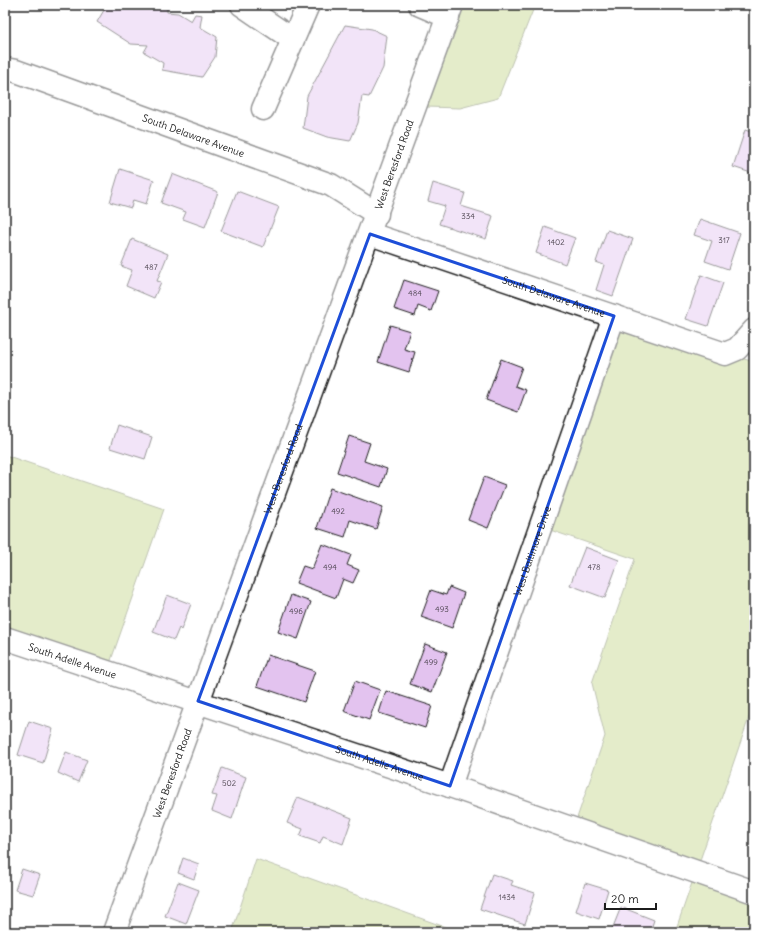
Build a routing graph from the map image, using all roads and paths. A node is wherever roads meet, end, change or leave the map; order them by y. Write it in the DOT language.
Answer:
graph roads {
  1 [pos="242,5"];
  2 [pos="308,5"];
  3 [pos="420,5"];
  4 [pos="450,11"];
  5 [pos="292,39"];
  6 [pos="5,69"];
  7 [pos="263,110"];
  8 [pos="373,224"];
  9 [pos="614,316"];
  10 [pos="754,330"];
  11 [pos="5,638"];
  12 [pos="198,701"];
  13 [pos="450,786"];
  14 [pos="754,892"];
  15 [pos="114,932"];
  1 -- 5 [label="street"];
  2 -- 5 [label="street"];
  3 -- 4 [label="street"];
  4 -- 8 [label="street, West Beresford Road"];
  5 -- 7 [label="street"];
  6 -- 8 [label="street, South Delaware Avenue"];
  8 -- 9 [label="street, South Delaware Avenue"];
  8 -- 12 [label="street, West Beresford Road"];
  9 -- 10 [label="street, South Delaware Avenue"];
  9 -- 13 [label="street, West Baltimore Drive"];
  11 -- 12 [label="street, South Adelle Avenue"];
  12 -- 13 [label="street, South Adelle Avenue"];
  12 -- 15 [label="street, West Beresford Road"];
  13 -- 14 [label="street, South Adelle Avenue"];
}
